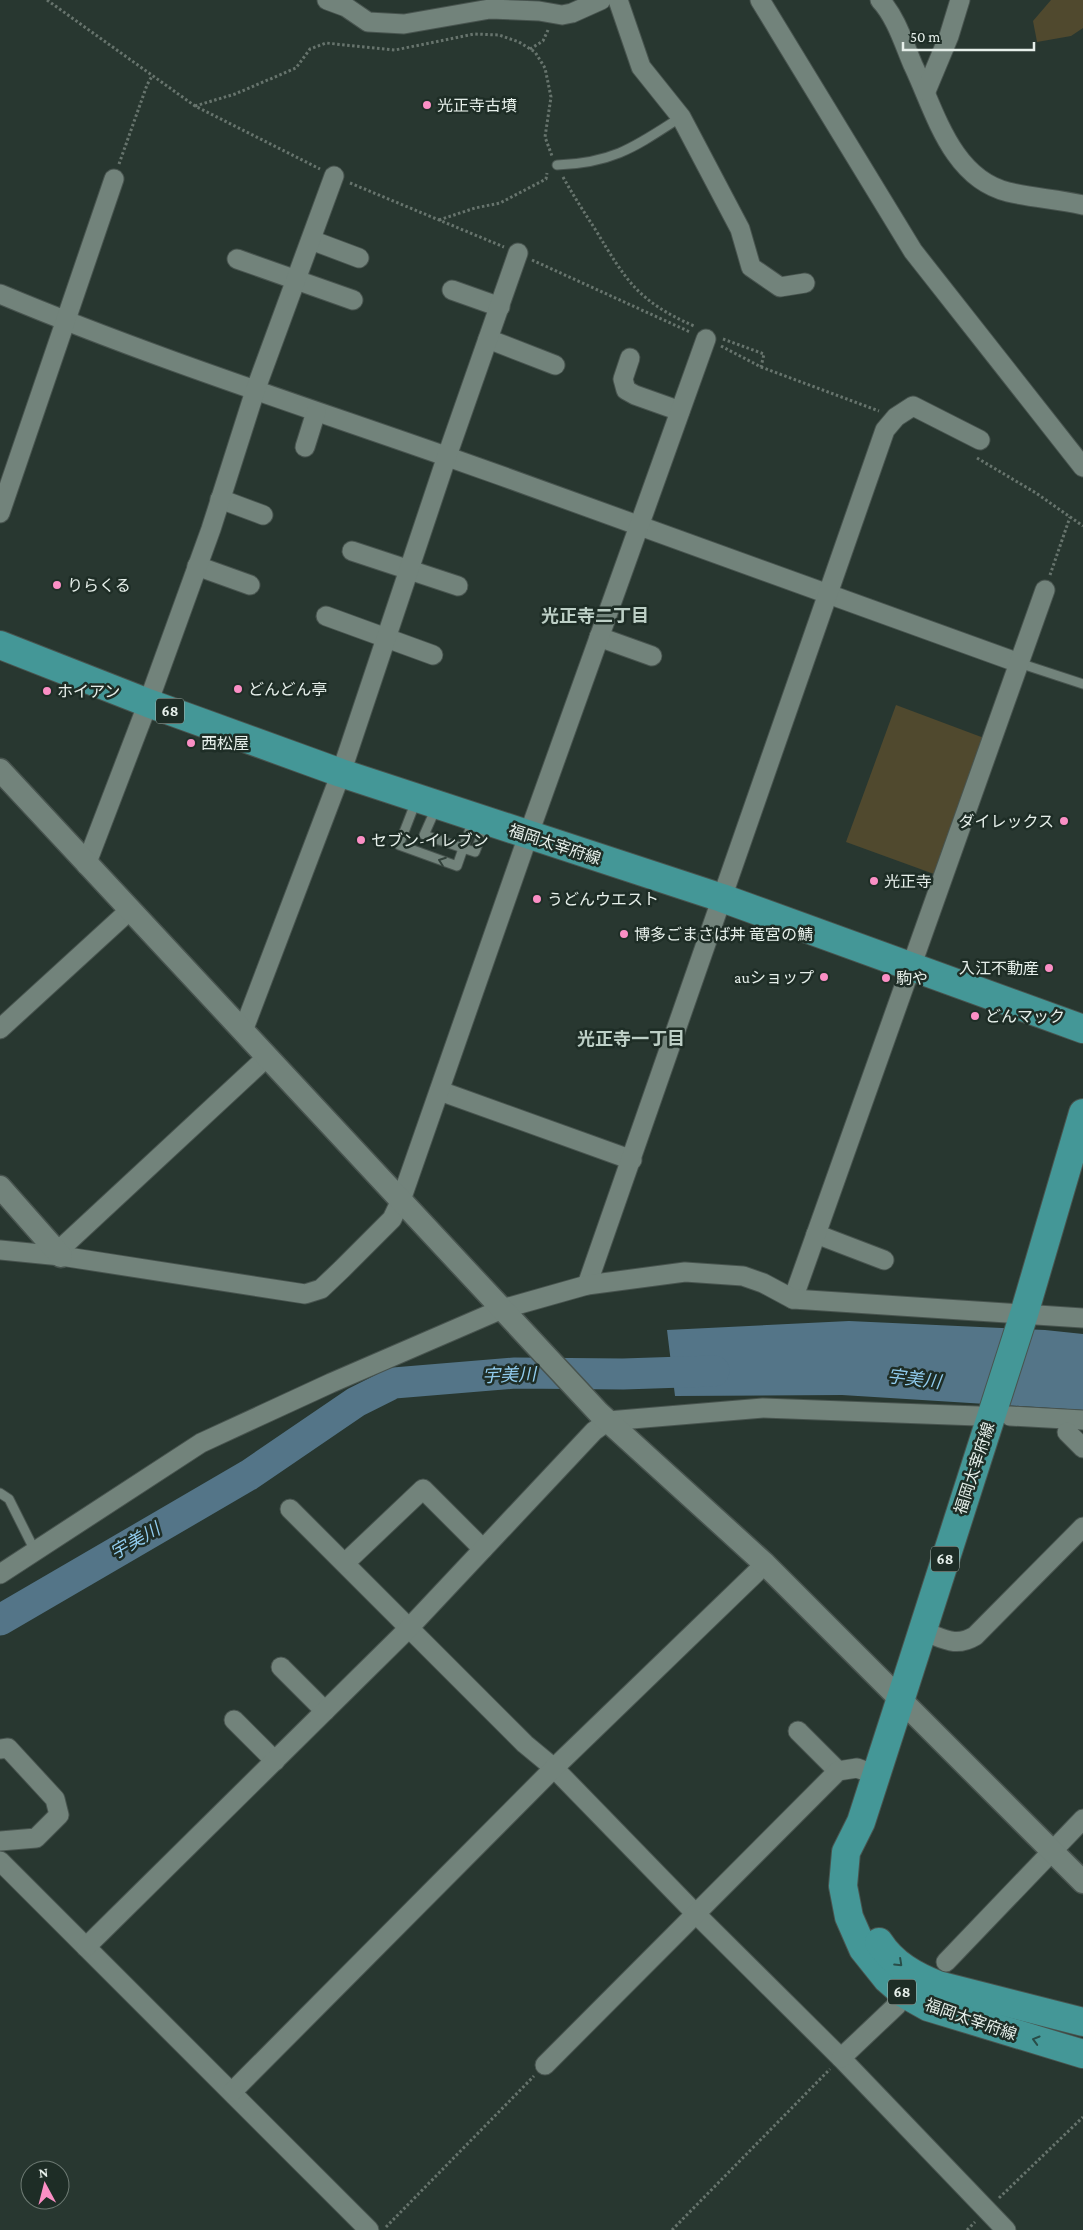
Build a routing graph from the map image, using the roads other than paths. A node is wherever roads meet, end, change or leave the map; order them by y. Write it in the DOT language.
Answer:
graph roads {
  1 [pos="327,0"];
  2 [pos="601,0"];
  3 [pos="618,0"];
  4 [pos="760,0"];
  5 [pos="880,0"];
  6 [pos="960,0"];
  7 [pos="480,5"];
  8 [pos="534,5"];
  9 [pos="578,5"];
  10 [pos="926,91"];
  11 [pos="681,117"];
  12 [pos="554,164"];
  13 [pos="334,176"];
  14 [pos="114,179"];
  15 [pos="1083,205"];
  16 [pos="310,240"];
  17 [pos="518,253"];
  18 [pos="359,258"];
  19 [pos="237,259"];
  20 [pos="296,280"];
  21 [pos="805,283"];
  22 [pos="452,290"];
  23 [pos="0,294"];
  24 [pos="353,300"];
  25 [pos="500,307"];
  26 [pos="65,322"];
  27 [pos="707,334"];
  28 [pos="488,339"];
  29 [pos="630,358"];
  30 [pos="555,365"];
  31 [pos="255,391"];
  32 [pos="680,411"];
  33 [pos="316,412"];
  34 [pos="974,446"];
  35 [pos="305,448"];
  36 [pos="447,456"];
  37 [pos="1083,467"];
  38 [pos="220,499"];
  39 [pos="0,513"];
  40 [pos="263,515"];
  41 [pos="640,525"];
  42 [pos="352,551"];
  43 [pos="197,566"];
  44 [pos="409,570"];
  45 [pos="250,585"];
  46 [pos="458,586"];
  47 [pos="1045,590"];
  48 [pos="829,594"];
  49 [pos="326,616"];
  50 [pos="599,637"];
  51 [pos="386,638"];
  52 [pos="0,645"];
  53 [pos="433,655"];
  54 [pos="652,656"];
  55 [pos="1019,663"];
  56 [pos="1083,684"];
  57 [pos="148,703"];
  58 [pos="0,770"];
  59 [pos="341,773"];
  60 [pos="427,802"];
  61 [pos="480,820"];
  62 [pos="528,836"];
  63 [pos="463,848"];
  64 [pos="86,865"];
  65 [pos="722,898"];
  66 [pos="130,910"];
  67 [pos="913,966"];
  68 [pos="0,1029"];
  69 [pos="1083,1029"];
  70 [pos="243,1031"];
  71 [pos="267,1057"];
  72 [pos="440,1091"];
  73 [pos="1083,1113"];
  74 [pos="632,1160"];
  75 [pos="0,1187"];
  76 [pos="402,1200"];
  77 [pos="816,1234"];
  78 [pos="0,1250"];
  79 [pos="59,1254"];
  80 [pos="884,1260"];
  81 [pos="587,1285"];
  82 [pos="793,1299"];
  83 [pos="502,1309"];
  84 [pos="1024,1314"];
  85 [pos="1083,1318"];
  86 [pos="993,1416"];
  87 [pos="603,1417"];
  88 [pos="1083,1420"];
  89 [pos="1067,1432"];
  90 [pos="1083,1448"];
  91 [pos="0,1493"];
  92 [pos="290,1509"];
  93 [pos="1083,1526"];
  94 [pos="483,1549"];
  95 [pos="35,1551"];
  96 [pos="345,1564"];
  97 [pos="765,1564"];
  98 [pos="0,1574"];
  99 [pos="409,1628"];
  100 [pos="922,1631"];
  101 [pos="281,1667"];
  102 [pos="900,1701"];
  103 [pos="325,1711"];
  104 [pos="234,1720"];
  105 [pos="798,1731"];
  106 [pos="0,1749"];
  107 [pos="275,1761"];
  108 [pos="554,1768"];
  109 [pos="838,1771"];
  110 [pos="876,1775"];
  111 [pos="1083,1819"];
  112 [pos="861,1822"];
  113 [pos="0,1842"];
  114 [pos="1052,1850"];
  115 [pos="0,1861"];
  116 [pos="1083,1882"];
  117 [pos="697,1915"];
  118 [pos="86,1947"];
  119 [pos="946,1962"];
  120 [pos="897,2005"];
  121 [pos="1083,2022"];
  122 [pos="1083,2054"];
  123 [pos="841,2058"];
  124 [pos="545,2065"];
  125 [pos="232,2092"];
  126 [pos="369,2230"];
  127 [pos="1006,2230"];
  1 -- 7 [label="street"];
  2 -- 9 [label="street"];
  3 -- 11 [label="street"];
  4 -- 37 [label="street"];
  5 -- 10 [label="street"];
  6 -- 10 [label="street"];
  7 -- 8 [label="street"];
  8 -- 9 [label="street"];
  10 -- 15 [label="street"];
  11 -- 12 [label="lane"];
  11 -- 21 [label="street"];
  13 -- 16 [label="street"];
  14 -- 26 [label="street"];
  16 -- 18 [label="street"];
  16 -- 20 [label="street"];
  17 -- 25 [label="street"];
  19 -- 20 [label="street"];
  20 -- 24 [label="street"];
  20 -- 31 [label="street"];
  22 -- 25 [label="street"];
  23 -- 26 [label="street"];
  25 -- 28 [label="street"];
  26 -- 31 [label="street"];
  26 -- 39 [label="street"];
  27 -- 32 [label="street"];
  28 -- 30 [label="street"];
  28 -- 36 [label="street"];
  29 -- 32 [label="street"];
  31 -- 33 [label="street"];
  31 -- 38 [label="street"];
  32 -- 41 [label="street"];
  33 -- 35 [label="street"];
  33 -- 36 [label="street"];
  34 -- 48 [label="street"];
  36 -- 41 [label="street"];
  36 -- 44 [label="street"];
  38 -- 40 [label="street"];
  38 -- 43 [label="street"];
  41 -- 48 [label="street"];
  41 -- 50 [label="street"];
  42 -- 44 [label="street"];
  43 -- 45 [label="street"];
  43 -- 57 [label="street"];
  44 -- 46 [label="street"];
  44 -- 51 [label="street"];
  47 -- 55 [label="street"];
  48 -- 55 [label="street"];
  48 -- 65 [label="street"];
  49 -- 51 [label="street"];
  50 -- 54 [label="street"];
  50 -- 62 [label="street"];
  51 -- 53 [label="street"];
  51 -- 59 [label="street"];
  52 -- 57 [label="main road, 福岡太宰府線 / 68"];
  55 -- 56 [label="lane"];
  55 -- 67 [label="street"];
  57 -- 59 [label="main road, 福岡太宰府線 / 68"];
  57 -- 64 [label="street"];
  58 -- 64 [label="street"];
  59 -- 60 [label="main road, 福岡太宰府線 / 68"];
  59 -- 70 [label="street"];
  60 -- 61 [label="main road, 福岡太宰府線 / 68"];
  60 -- 63 [label="lane"];
  63 -- 60 [label="lane, one-way"];
  61 -- 62 [label="main road, 福岡太宰府線 / 68"];
  61 -- 63 [label="lane"];
  62 -- 65 [label="main road, 福岡太宰府線 / 68"];
  62 -- 72 [label="street"];
  64 -- 66 [label="street"];
  65 -- 67 [label="main road, 福岡太宰府線 / 68"];
  65 -- 74 [label="street"];
  66 -- 68 [label="street"];
  66 -- 70 [label="street"];
  67 -- 69 [label="main road, 福岡太宰府線 / 68"];
  67 -- 77 [label="street"];
  70 -- 71 [label="street"];
  71 -- 76 [label="street"];
  71 -- 79 [label="street"];
  72 -- 74 [label="street"];
  72 -- 76 [label="street"];
  73 -- 84 [label="main road, 福岡太宰府線 / 68"];
  74 -- 81 [label="street"];
  75 -- 79 [label="street"];
  76 -- 79 [label="street"];
  76 -- 83 [label="street"];
  77 -- 80 [label="street"];
  77 -- 82 [label="street"];
  78 -- 79 [label="street"];
  81 -- 82 [label="street"];
  81 -- 83 [label="street"];
  82 -- 84 [label="street"];
  83 -- 87 [label="street"];
  83 -- 95 [label="street"];
  84 -- 85 [label="street"];
  84 -- 86 [label="main road, 福岡太宰府線 / 68"];
  86 -- 87 [label="street"];
  86 -- 88 [label="street"];
  86 -- 100 [label="main road, 福岡太宰府線 / 68"];
  87 -- 94 [label="street"];
  87 -- 97 [label="street"];
  89 -- 90 [label="street"];
  91 -- 95 [label="lane"];
  92 -- 96 [label="street"];
  93 -- 100 [label="street"];
  94 -- 96 [label="street"];
  94 -- 99 [label="street"];
  95 -- 98 [label="street"];
  96 -- 99 [label="street"];
  97 -- 102 [label="street"];
  97 -- 108 [label="street"];
  99 -- 103 [label="street"];
  99 -- 108 [label="street"];
  100 -- 102 [label="main road, 福岡太宰府線 / 68"];
  101 -- 103 [label="street"];
  102 -- 110 [label="main road, 福岡太宰府線 / 68"];
  102 -- 114 [label="street"];
  103 -- 107 [label="street"];
  104 -- 107 [label="street"];
  105 -- 109 [label="street"];
  106 -- 113 [label="street"];
  107 -- 118 [label="street"];
  108 -- 117 [label="street"];
  108 -- 125 [label="street"];
  109 -- 110 [label="street"];
  109 -- 117 [label="street"];
  110 -- 112 [label="main road, 福岡太宰府線 / 68"];
  111 -- 114 [label="street"];
  112 -- 121 [label="main road, 福岡太宰府線 / 68, one-way"];
  122 -- 112 [label="main road, 福岡太宰府線 / 68, one-way"];
  114 -- 116 [label="street"];
  114 -- 119 [label="street"];
  115 -- 118 [label="street"];
  117 -- 123 [label="street"];
  117 -- 124 [label="street"];
  118 -- 125 [label="street"];
  120 -- 123 [label="street"];
  123 -- 127 [label="street"];
  125 -- 126 [label="street"];
}
